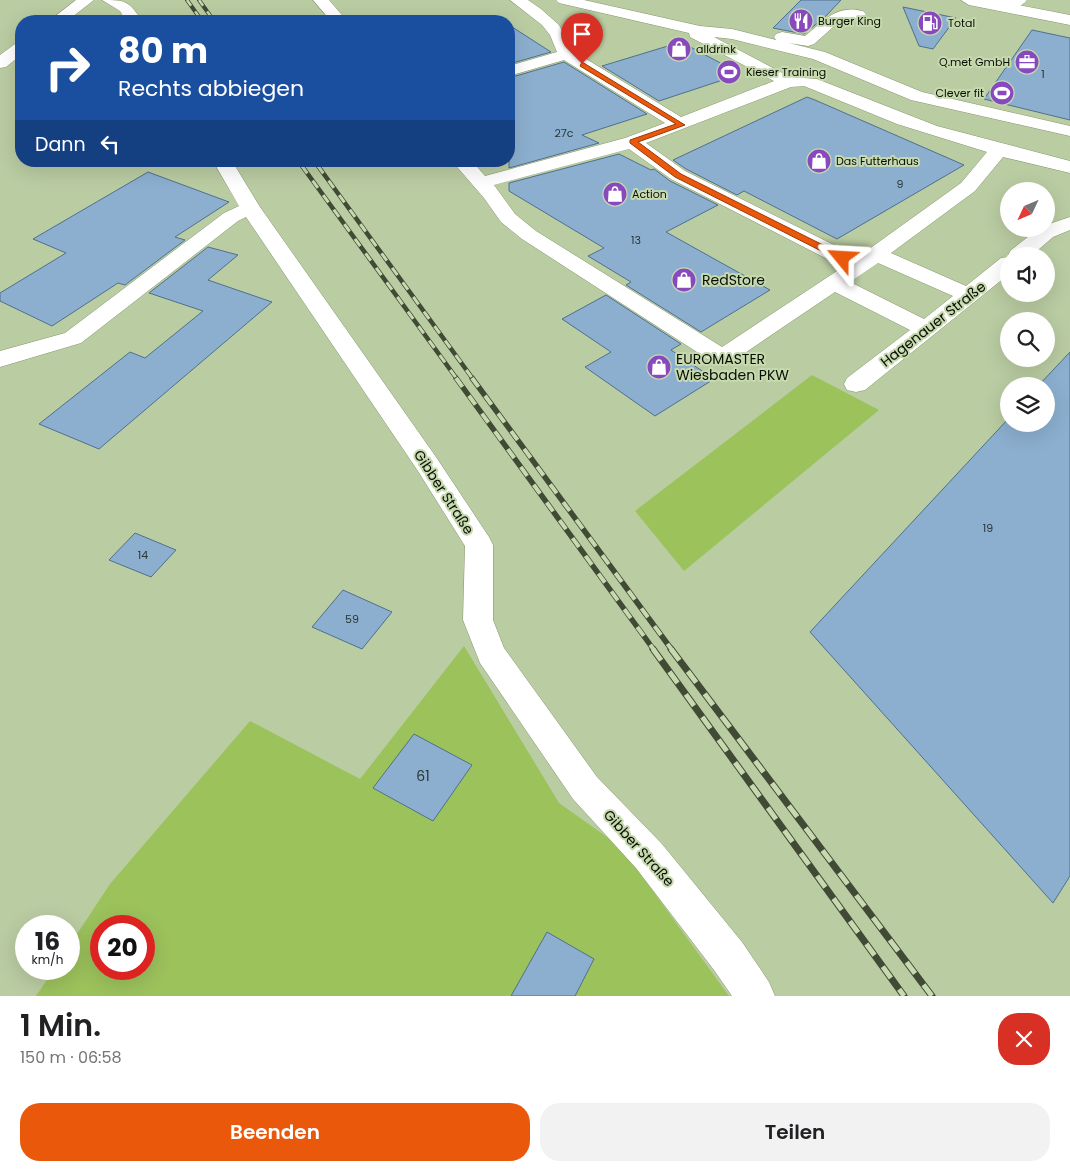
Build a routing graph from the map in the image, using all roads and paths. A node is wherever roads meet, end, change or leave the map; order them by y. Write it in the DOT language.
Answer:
graph roads {
  1 [pos="86,0"];
  2 [pos="110,0"];
  3 [pos="321,0"];
  4 [pos="518,0"];
  5 [pos="564,0"];
  6 [pos="969,0"];
  7 [pos="1017,0"];
  8 [pos="992,3"];
  9 [pos="1070,11"];
  10 [pos="65,15"];
  11 [pos="130,15"];
  12 [pos="334,15"];
  13 [pos="1070,20"];
  14 [pos="738,28"];
  15 [pos="700,31"];
  16 [pos="15,52"];
  17 [pos="566,54"];
  18 [pos="819,55"];
  19 [pos="0,63"];
  20 [pos="515,69"];
  21 [pos="788,82"];
  22 [pos="682,125"];
  23 [pos="1070,131"];
  24 [pos="632,142"];
  25 [pos="999,150"];
  26 [pos="226,167"];
  27 [pos="466,167"];
  28 [pos="1070,167"];
  29 [pos="480,183"];
  30 [pos="250,208"];
  31 [pos="1070,222"];
  32 [pos="1029,247"];
  33 [pos="868,260"];
  34 [pos="1000,270"];
  35 [pos="834,284"];
  36 [pos="968,295"];
  37 [pos="926,329"];
  38 [pos="0,359"];
  39 [pos="856,384"];
  40 [pos="755,996"];
  1 -- 10 [label="street"];
  2 -- 11 [label="street"];
  3 -- 12 [label="street"];
  4 -- 17 [label="street"];
  5 -- 15 [label="street"];
  6 -- 8 [label="street"];
  7 -- 8 [label="street"];
  7 -- 9 [label="street"];
  8 -- 13 [label="street"];
  14 -- 18 [label="street"];
  15 -- 18 [label="street"];
  15 -- 21 [label="street"];
  16 -- 19 [label="street"];
  17 -- 20 [label="street"];
  17 -- 22 [label="street"];
  18 -- 23 [label="street"];
  21 -- 22 [label="street"];
  21 -- 25 [label="street"];
  22 -- 24 [label="street"];
  24 -- 29 [label="street"];
  24 -- 33 [label="street"];
  25 -- 28 [label="street"];
  25 -- 33 [label="street"];
  26 -- 30 [label="street, Gibber Straße"];
  27 -- 29 [label="street"];
  29 -- 35 [label="street"];
  30 -- 38 [label="street"];
  30 -- 40 [label="street, Gibber Straße"];
  31 -- 32 [label="street"];
  33 -- 35 [label="street"];
  33 -- 36 [label="street"];
  34 -- 36 [label="street, Hagenauer Straße"];
  35 -- 37 [label="street"];
  36 -- 37 [label="street, Hagenauer Straße"];
  37 -- 39 [label="street, Hagenauer Straße"];
}
